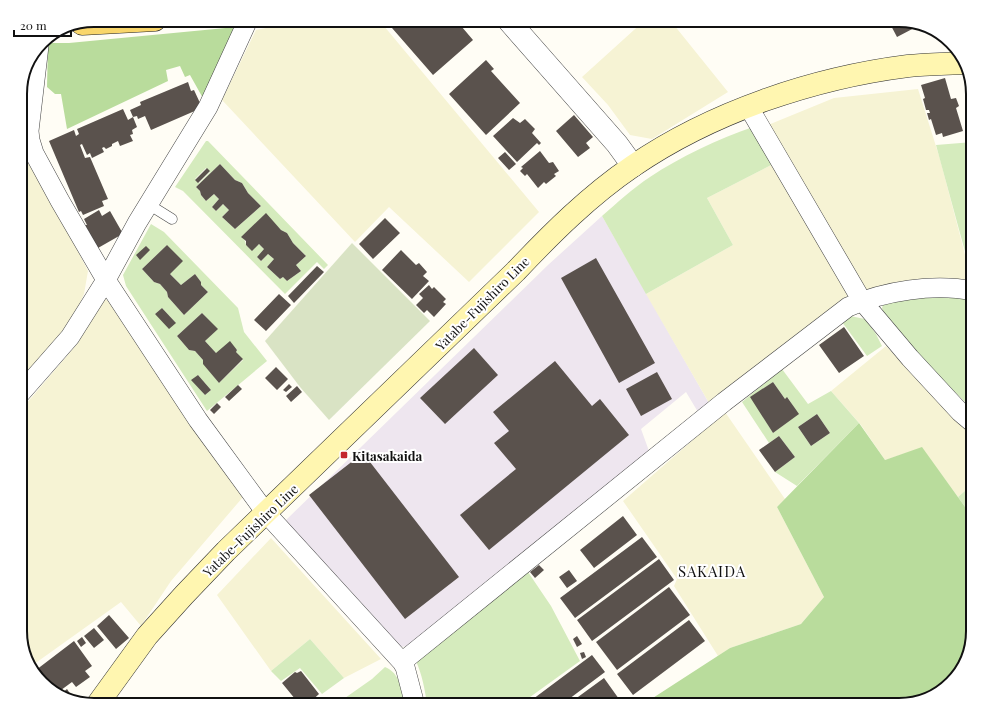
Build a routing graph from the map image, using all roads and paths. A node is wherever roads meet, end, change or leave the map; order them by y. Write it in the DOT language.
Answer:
graph roads {
  1 [pos="245,27"];
  2 [pos="514,27"];
  3 [pos="38,58"];
  4 [pos="959,63"];
  5 [pos="748,106"];
  6 [pos="27,136"];
  7 [pos="27,143"];
  8 [pos="633,166"];
  9 [pos="148,204"];
  10 [pos="172,219"];
  11 [pos="106,280"];
  12 [pos="966,290"];
  13 [pos="862,301"];
  14 [pos="27,386"];
  15 [pos="966,417"];
  16 [pos="266,513"];
  17 [pos="402,662"];
  18 [pos="102,698"];
  19 [pos="413,698"];
  1 -- 9 [label="street"];
  2 -- 8 [label="street"];
  3 -- 6 [label="street"];
  4 -- 5 [label="main road, Yatabe-Fujishiro Line"];
  5 -- 8 [label="main road, Yatabe-Fujishiro Line"];
  5 -- 13 [label="street"];
  7 -- 11 [label="street"];
  8 -- 16 [label="main road, Yatabe-Fujishiro Line"];
  9 -- 10 [label="lane"];
  9 -- 11 [label="street"];
  11 -- 14 [label="street"];
  11 -- 16 [label="street"];
  12 -- 13 [label="street"];
  13 -- 15 [label="street"];
  13 -- 17 [label="street"];
  16 -- 17 [label="street"];
  16 -- 18 [label="main road, Yatabe-Fujishiro Line"];
  17 -- 19 [label="street"];
}
